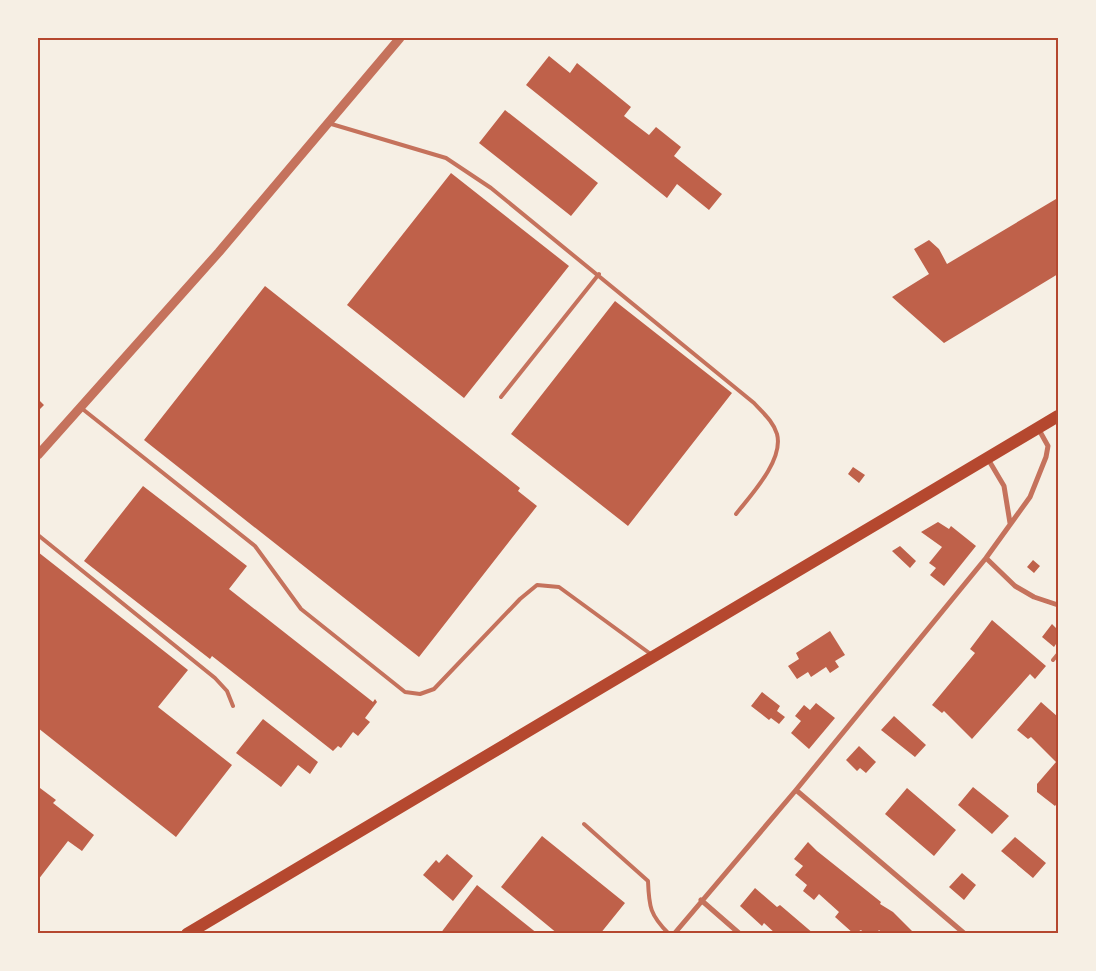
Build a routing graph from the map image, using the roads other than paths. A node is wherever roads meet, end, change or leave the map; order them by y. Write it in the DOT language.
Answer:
graph roads {
  1 [pos="400,38"];
  2 [pos="328,123"];
  3 [pos="599,274"];
  4 [pos="501,397"];
  5 [pos="80,408"];
  6 [pos="1058,416"];
  7 [pos="1038,428"];
  8 [pos="38,454"];
  9 [pos="987,458"];
  10 [pos="736,514"];
  11 [pos="1010,524"];
  12 [pos="38,535"];
  13 [pos="986,558"];
  14 [pos="1058,605"];
  15 [pos="1058,654"];
  16 [pos="654,656"];
  17 [pos="1053,660"];
  18 [pos="233,706"];
  19 [pos="796,790"];
  20 [pos="584,824"];
  21 [pos="700,900"];
  22 [pos="187,934"];
  23 [pos="669,934"];
  24 [pos="674,934"];
  25 [pos="740,934"];
  26 [pos="965,934"];
  1 -- 2 [label="street"];
  2 -- 3 [label="lane"];
  2 -- 5 [label="street"];
  3 -- 4 [label="lane"];
  3 -- 10 [label="lane"];
  5 -- 8 [label="street"];
  5 -- 16 [label="lane"];
  6 -- 7 [label="main road"];
  7 -- 9 [label="main road"];
  7 -- 11 [label="street"];
  9 -- 11 [label="street"];
  9 -- 16 [label="main road"];
  11 -- 13 [label="street"];
  12 -- 18 [label="lane"];
  13 -- 14 [label="street"];
  13 -- 19 [label="street"];
  15 -- 17 [label="lane"];
  16 -- 22 [label="main road"];
  19 -- 21 [label="street"];
  19 -- 26 [label="street"];
  20 -- 23 [label="lane"];
  21 -- 24 [label="street"];
  21 -- 25 [label="street"];
}
